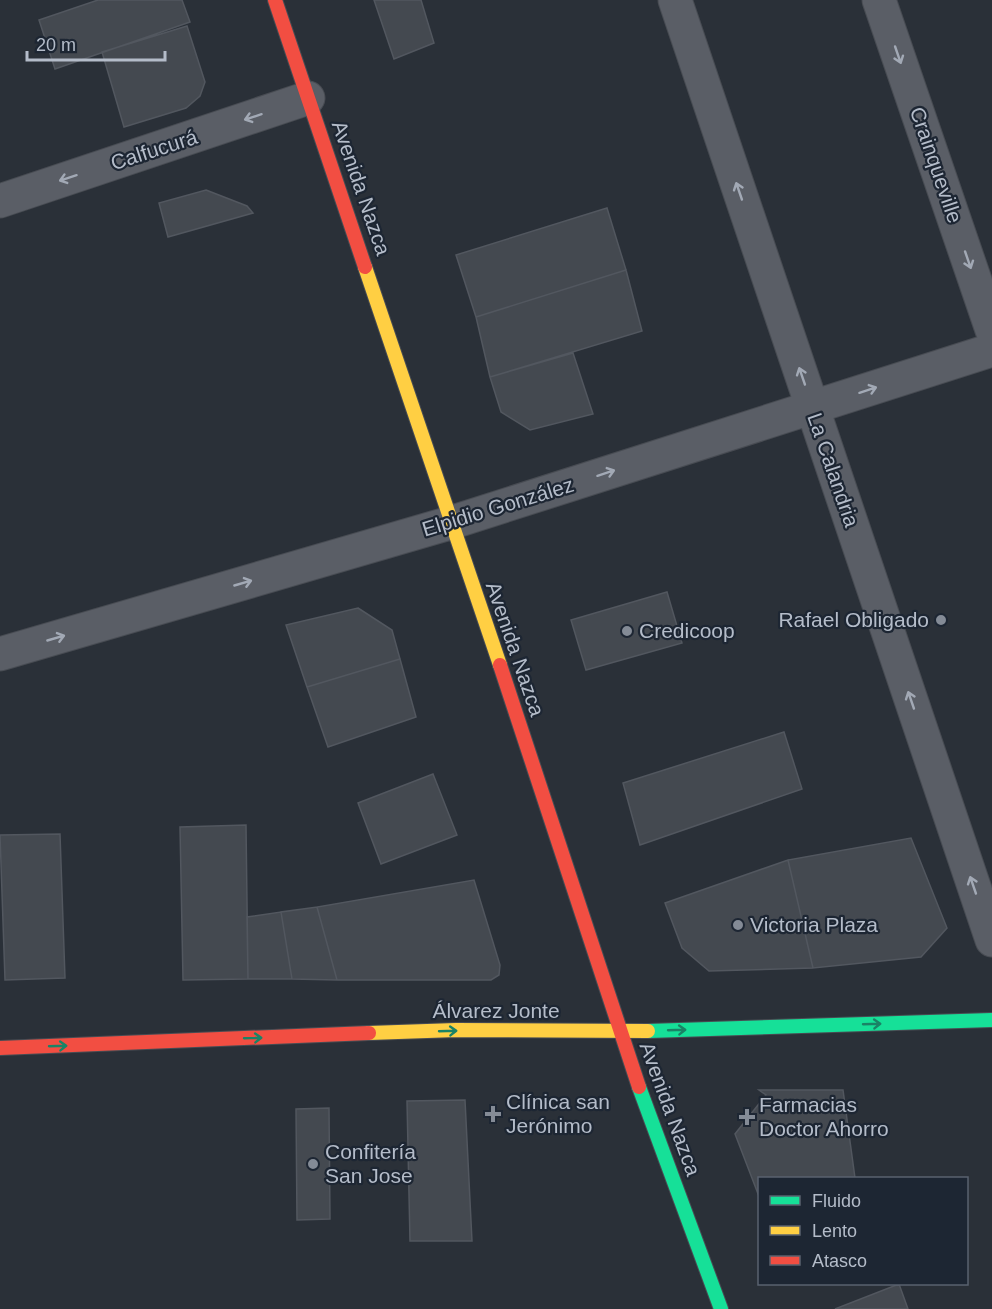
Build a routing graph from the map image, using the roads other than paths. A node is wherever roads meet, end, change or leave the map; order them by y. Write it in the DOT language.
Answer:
graph roads {
  1 [pos="275,0"];
  2 [pos="675,0"];
  3 [pos="879,0"];
  4 [pos="308,98"];
  5 [pos="0,201"];
  6 [pos="992,330"];
  7 [pos="992,350"];
  8 [pos="812,408"];
  9 [pos="450,523"];
  10 [pos="0,654"];
  11 [pos="992,940"];
  12 [pos="992,1020"];
  13 [pos="619,1032"];
  14 [pos="0,1048"];
  15 [pos="721,1309"];
  1 -- 4 [label="main road, Avenida Nazca"];
  8 -- 2 [label="street, La Calandria, one-way"];
  3 -- 6 [label="street, Crainqueville, one-way"];
  4 -- 5 [label="street, Calfucurá, one-way"];
  4 -- 9 [label="main road, Avenida Nazca"];
  8 -- 7 [label="street, Elpidio González, one-way"];
  9 -- 8 [label="street, Elpidio González, one-way"];
  11 -- 8 [label="street, La Calandria, one-way"];
  10 -- 9 [label="street, Elpidio González, one-way"];
  9 -- 13 [label="main road, Avenida Nazca"];
  13 -- 12 [label="main road, Álvarez Jonte, one-way"];
  14 -- 13 [label="main road, Álvarez Jonte, one-way"];
  13 -- 15 [label="main road, Avenida Nazca"];
}
